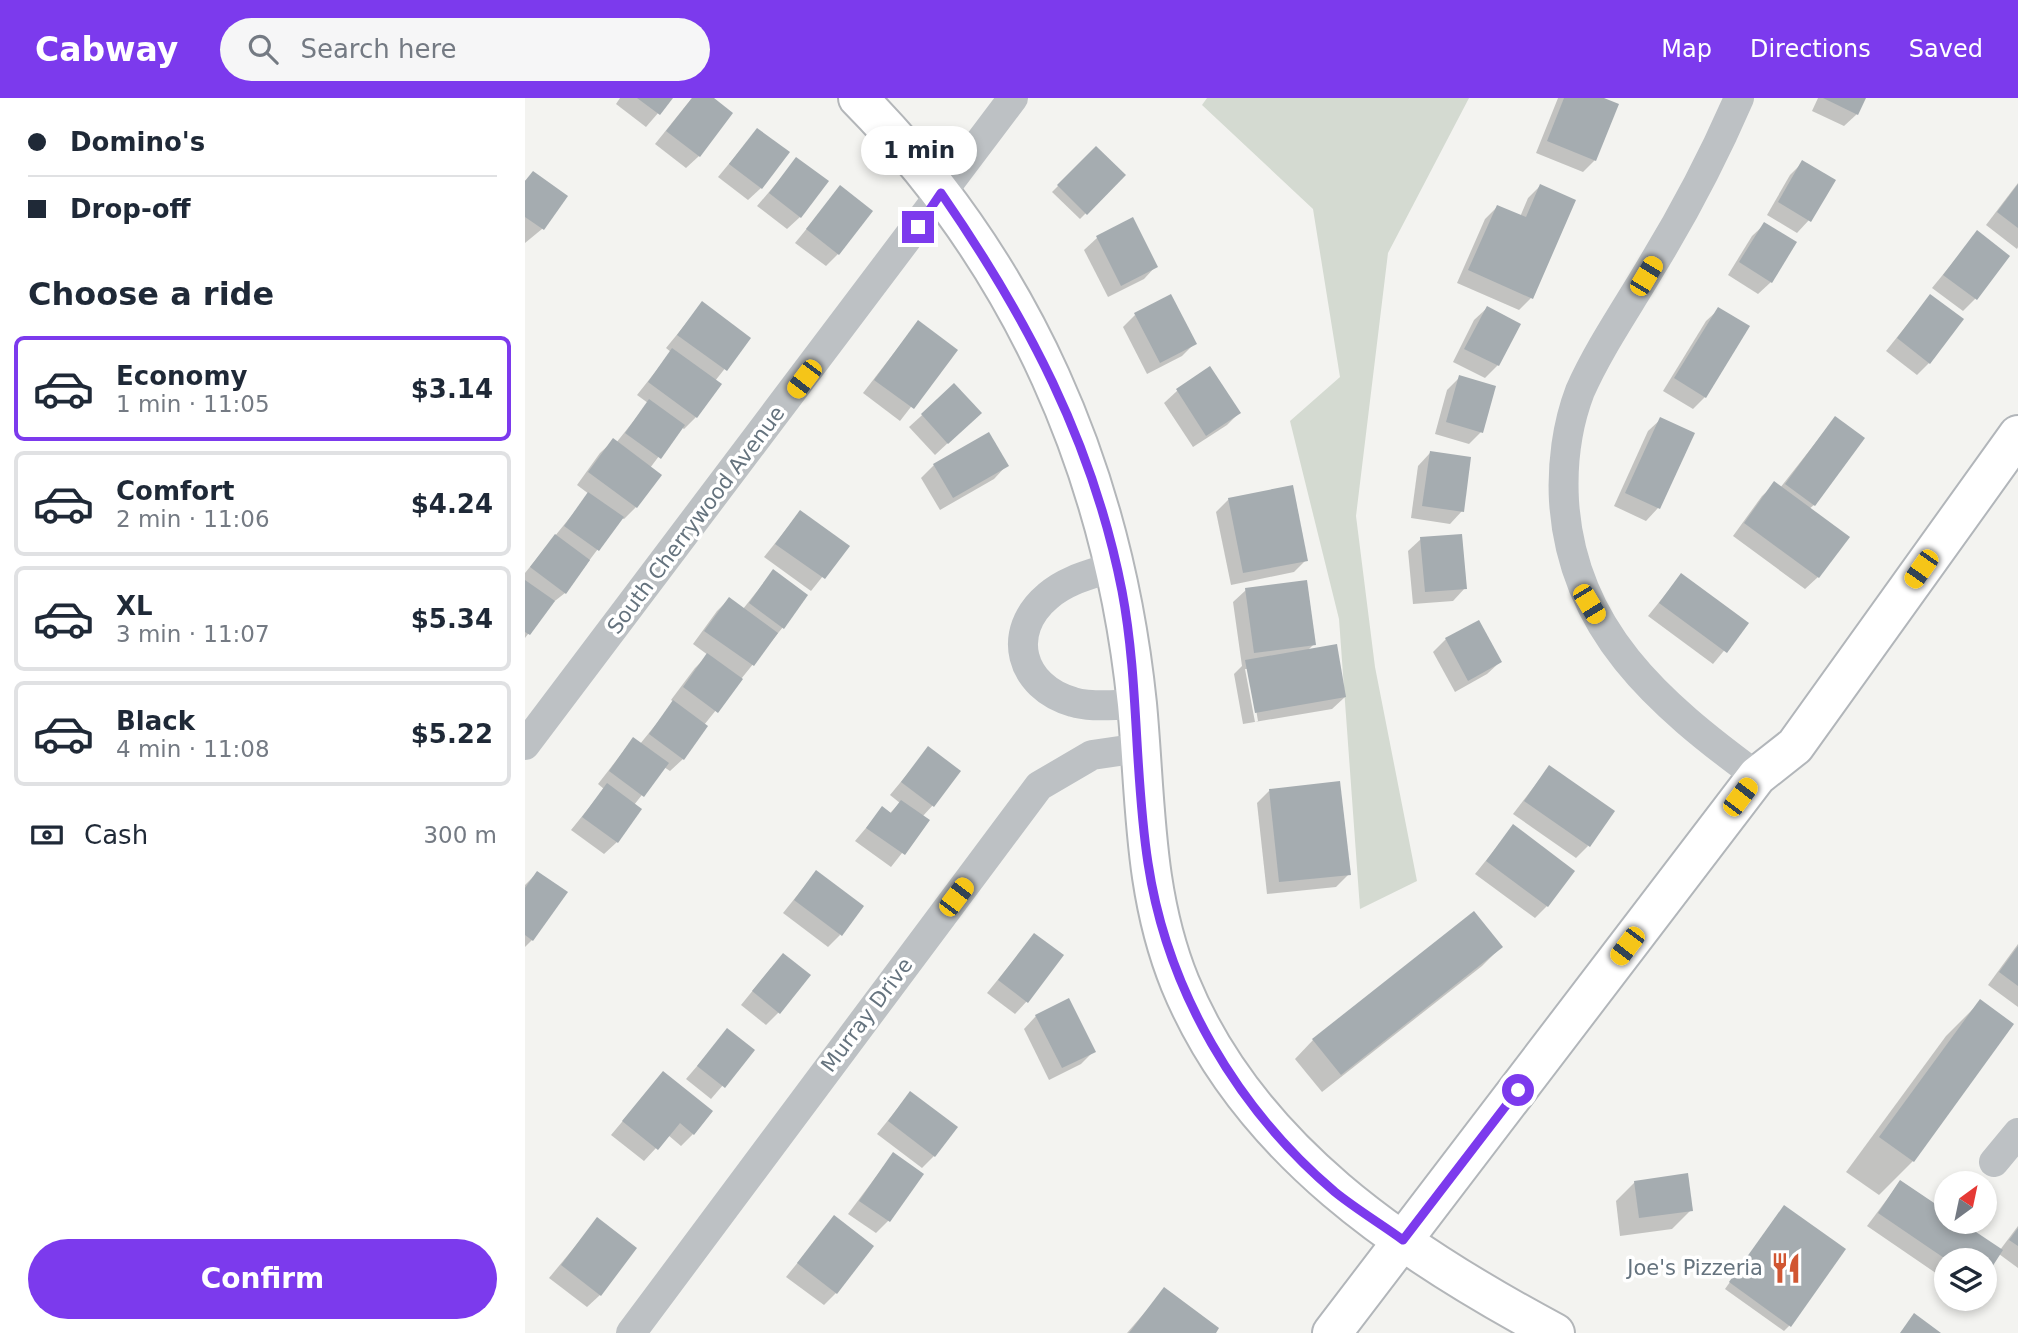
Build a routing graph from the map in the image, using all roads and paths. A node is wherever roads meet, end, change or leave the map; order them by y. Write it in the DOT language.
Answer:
graph roads {
  1 [pos="858,98"];
  2 [pos="1013,98"];
  3 [pos="1739,98"];
  4 [pos="941,193"];
  5 [pos="2018,435"];
  6 [pos="1116,566"];
  7 [pos="1137,705"];
  8 [pos="525,745"];
  9 [pos="1140,748"];
  10 [pos="1757,776"];
  11 [pos="2018,1133"];
  12 [pos="1994,1162"];
  13 [pos="1403,1240"];
  14 [pos="631,1333"];
  15 [pos="1332,1333"];
  16 [pos="1555,1333"];
  1 -- 4 [label="main road"];
  2 -- 4 [label="street, South Cherrywood Avenue"];
  3 -- 10 [label="street"];
  4 -- 6 [label="main road"];
  4 -- 8 [label="street, South Cherrywood Avenue"];
  5 -- 10 [label="main road"];
  6 -- 7 [label="main road"];
  6 -- 7 [label="street"];
  7 -- 9 [label="main road"];
  9 -- 13 [label="main road"];
  9 -- 14 [label="street, Murray Drive"];
  10 -- 13 [label="main road"];
  11 -- 12 [label="street"];
  13 -- 15 [label="main road"];
  13 -- 16 [label="main road"];
}
